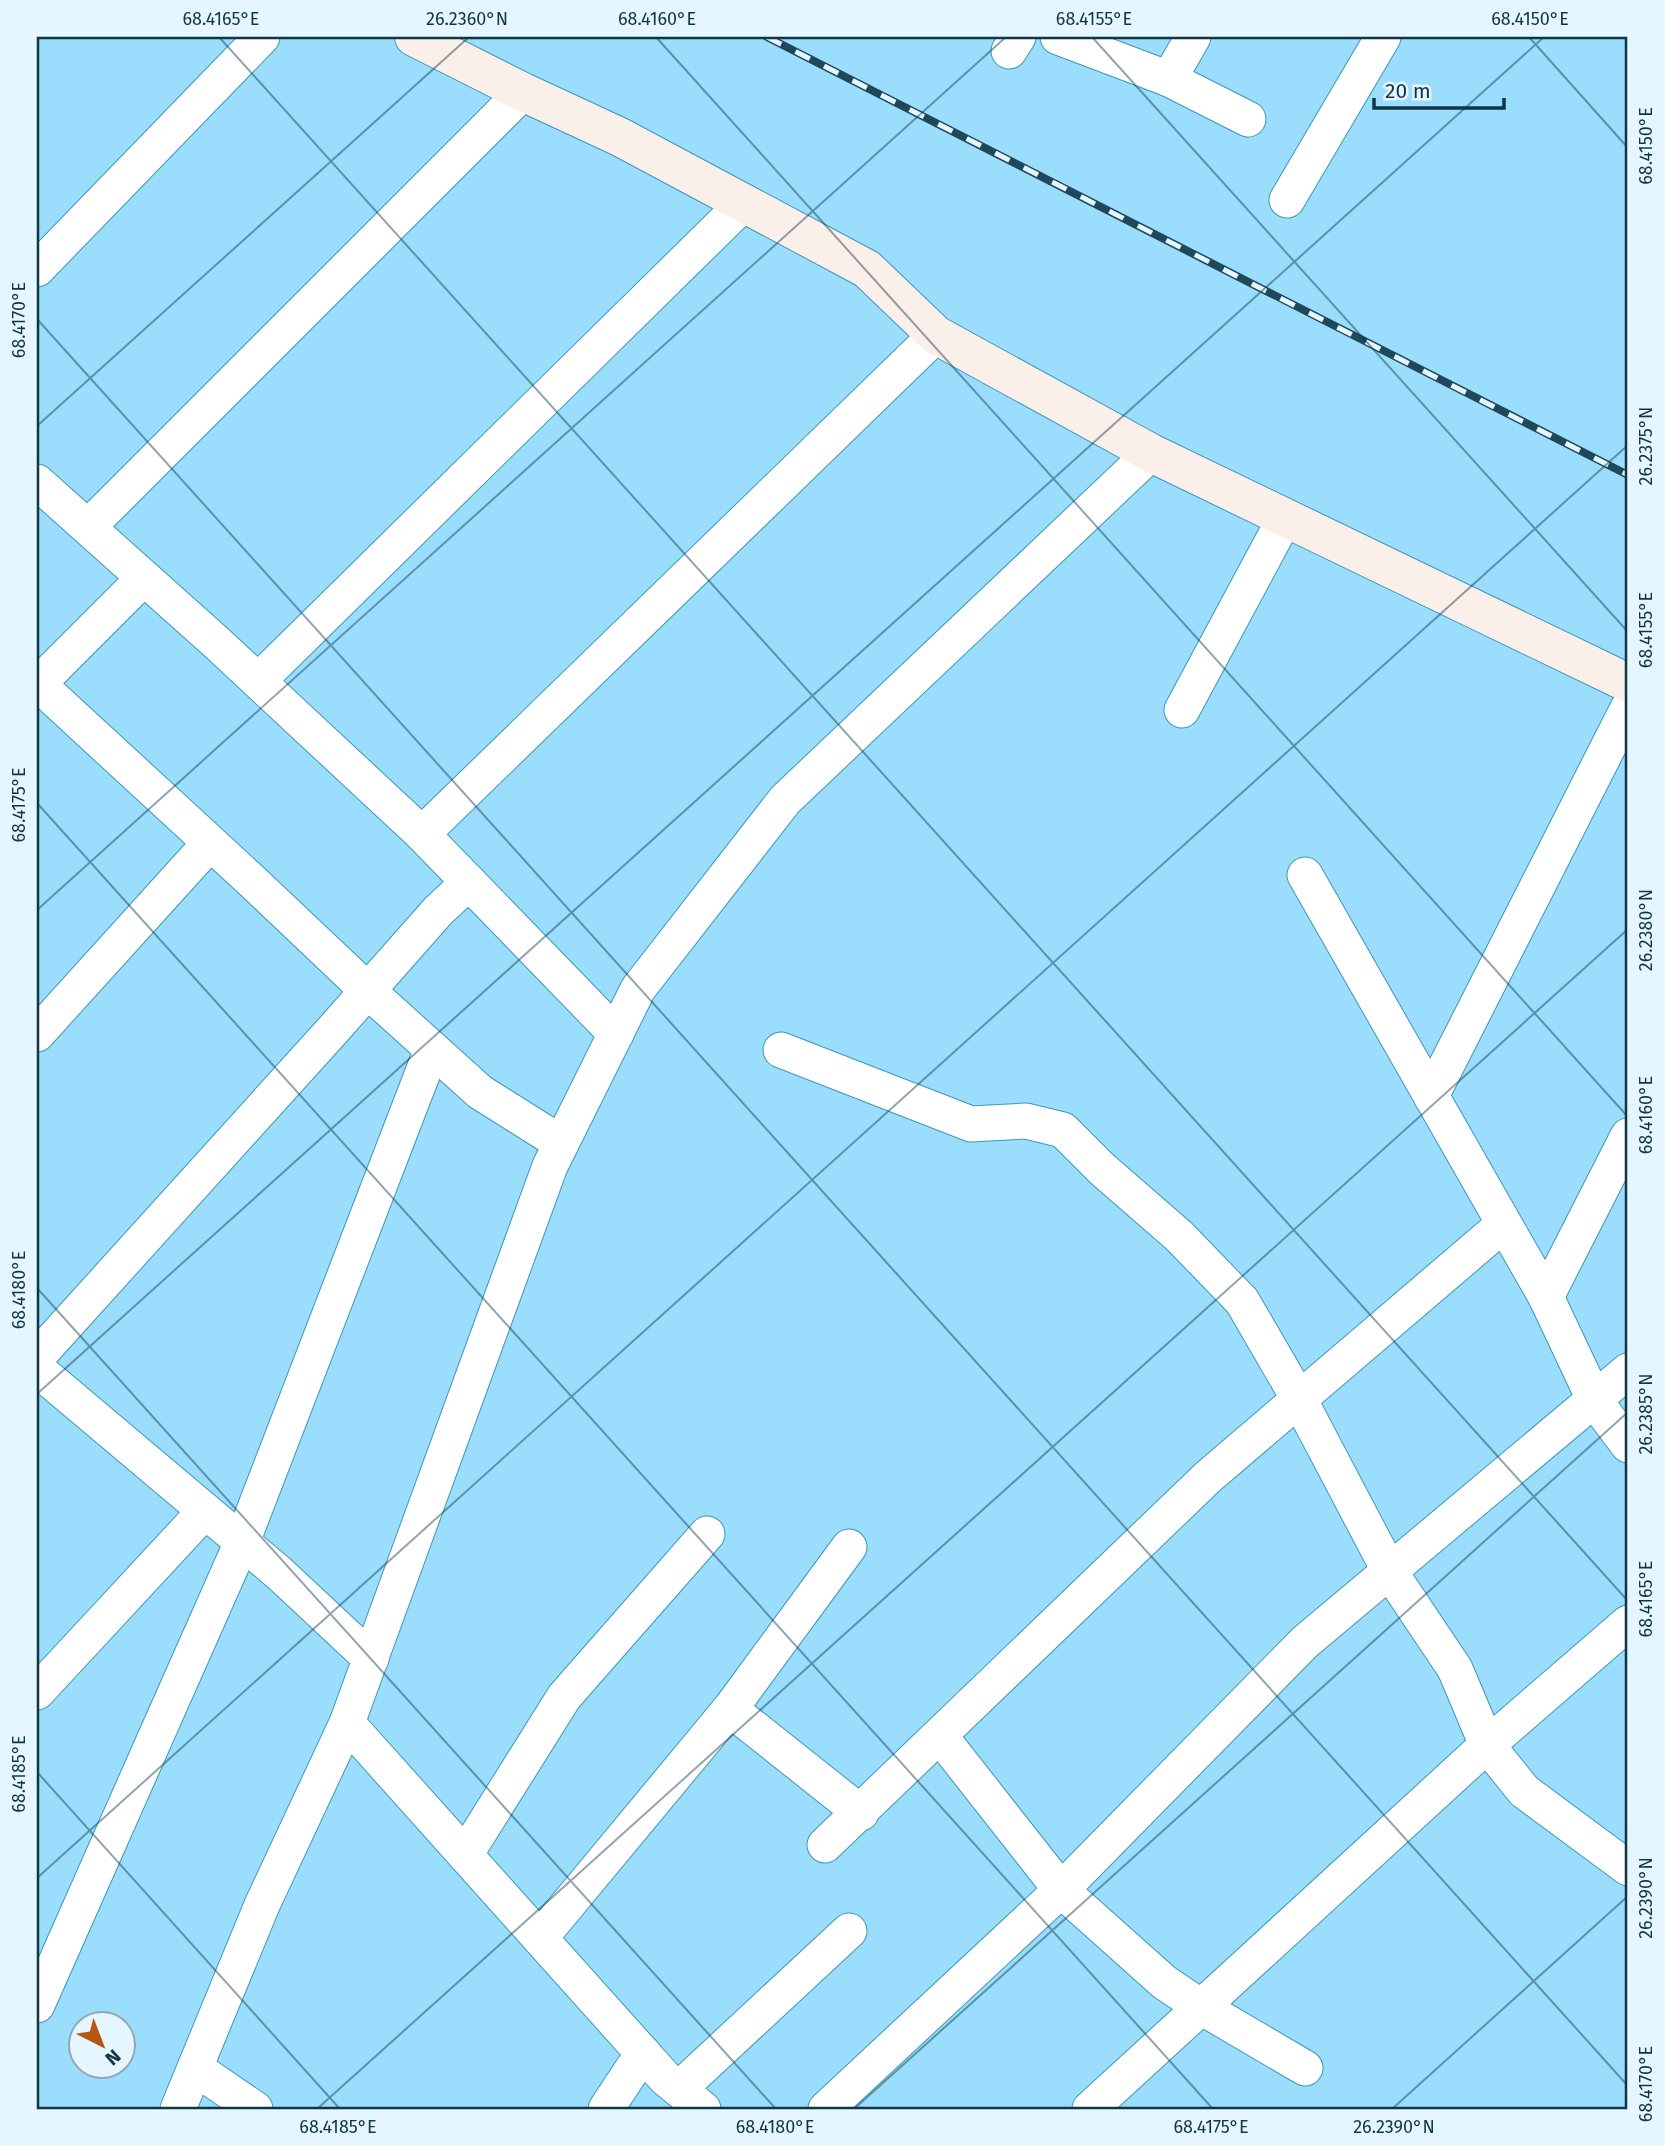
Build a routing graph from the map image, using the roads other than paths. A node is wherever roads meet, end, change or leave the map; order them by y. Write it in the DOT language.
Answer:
graph roads {
  1 [pos="262,37"];
  2 [pos="414,37"];
  3 [pos="1058,37"];
  4 [pos="1193,37"];
  5 [pos="1383,37"];
  6 [pos="1169,79"];
  7 [pos="523,92"];
  8 [pos="1248,120"];
  9 [pos="1287,200"];
  10 [pos="744,204"];
  11 [pos="37,270"];
  12 [pos="936,335"];
  13 [pos="1151,453"];
  14 [pos="37,482"];
  15 [pos="1285,517"];
  16 [pos="88,527"];
  17 [pos="144,578"];
  18 [pos="258,681"];
  19 [pos="1628,683"];
  20 [pos="37,684"];
  21 [pos="1628,708"];
  22 [pos="1182,710"];
  23 [pos="422,834"];
  24 [pos="210,843"];
  25 [pos="1304,876"];
  26 [pos="469,882"];
  27 [pos="368,991"];
  28 [pos="37,1034"];
  29 [pos="616,1034"];
  30 [pos="432,1049"];
  31 [pos="781,1050"];
  32 [pos="1431,1096"];
  33 [pos="1628,1136"];
  34 [pos="561,1143"];
  35 [pos="1504,1224"];
  36 [pos="1546,1297"];
  37 [pos="37,1357"];
  38 [pos="37,1369"];
  39 [pos="1628,1371"];
  40 [pos="1299,1399"];
  41 [pos="1595,1401"];
  42 [pos="1628,1445"];
  43 [pos="205,1511"];
  44 [pos="707,1534"];
  45 [pos="242,1542"];
  46 [pos="849,1547"];
  47 [pos="1390,1572"];
  48 [pos="1628,1623"];
  49 [pos="371,1659"];
  50 [pos="37,1692"];
  51 [pos="730,1709"];
  52 [pos="347,1723"];
  53 [pos="940,1736"];
  54 [pos="1487,1745"];
  55 [pos="861,1813"];
  56 [pos="825,1845"];
  57 [pos="465,1855"];
  58 [pos="1628,1868"];
  59 [pos="1061,1890"];
  60 [pos="849,1931"];
  61 [pos="540,1938"];
  62 [pos="37,2005"];
  63 [pos="1201,2007"];
  64 [pos="643,2053"];
  65 [pos="195,2068"];
  66 [pos="1305,2068"];
  67 [pos="692,2099"];
  68 [pos="178,2109"];
  69 [pos="255,2109"];
  70 [pos="606,2109"];
  71 [pos="826,2109"];
  72 [pos="1090,2109"];
  1 -- 11 [label="street"];
  2 -- 7 [label="street"];
  3 -- 6 [label="street"];
  4 -- 6 [label="street"];
  5 -- 9 [label="street"];
  6 -- 8 [label="street"];
  7 -- 10 [label="street"];
  7 -- 16 [label="street"];
  10 -- 12 [label="street"];
  10 -- 18 [label="street"];
  12 -- 13 [label="street"];
  12 -- 23 [label="street"];
  13 -- 15 [label="street"];
  13 -- 29 [label="street"];
  14 -- 16 [label="street"];
  15 -- 19 [label="street"];
  15 -- 22 [label="street"];
  16 -- 17 [label="street"];
  17 -- 18 [label="street"];
  17 -- 20 [label="street"];
  18 -- 23 [label="street"];
  20 -- 24 [label="street"];
  21 -- 32 [label="street"];
  23 -- 26 [label="street"];
  24 -- 27 [label="street"];
  24 -- 28 [label="street"];
  25 -- 32 [label="street"];
  26 -- 27 [label="street"];
  26 -- 29 [label="street"];
  27 -- 30 [label="street"];
  27 -- 37 [label="street"];
  29 -- 34 [label="street"];
  30 -- 34 [label="street"];
  30 -- 45 [label="street"];
  31 -- 40 [label="street"];
  32 -- 35 [label="street"];
  33 -- 36 [label="street"];
  34 -- 49 [label="street"];
  35 -- 36 [label="street"];
  35 -- 40 [label="street"];
  36 -- 41 [label="street"];
  38 -- 43 [label="street"];
  39 -- 41 [label="street"];
  40 -- 47 [label="street"];
  40 -- 53 [label="street"];
  41 -- 42 [label="street"];
  41 -- 47 [label="street"];
  43 -- 45 [label="street"];
  43 -- 50 [label="street"];
  44 -- 57 [label="street"];
  45 -- 49 [label="street"];
  45 -- 62 [label="street"];
  46 -- 51 [label="street"];
  47 -- 54 [label="street"];
  47 -- 59 [label="street"];
  48 -- 54 [label="street"];
  49 -- 52 [label="street"];
  51 -- 55 [label="street"];
  51 -- 61 [label="street"];
  52 -- 57 [label="street"];
  52 -- 65 [label="street"];
  53 -- 55 [label="street"];
  53 -- 59 [label="street"];
  54 -- 58 [label="street"];
  54 -- 63 [label="street"];
  55 -- 56 [label="street"];
  57 -- 61 [label="street"];
  59 -- 63 [label="street"];
  59 -- 71 [label="street"];
  60 -- 67 [label="street"];
  61 -- 64 [label="street"];
  63 -- 66 [label="street"];
  63 -- 72 [label="street"];
  64 -- 67 [label="street"];
  64 -- 70 [label="street"];
  65 -- 68 [label="street"];
  65 -- 69 [label="street"];
}
